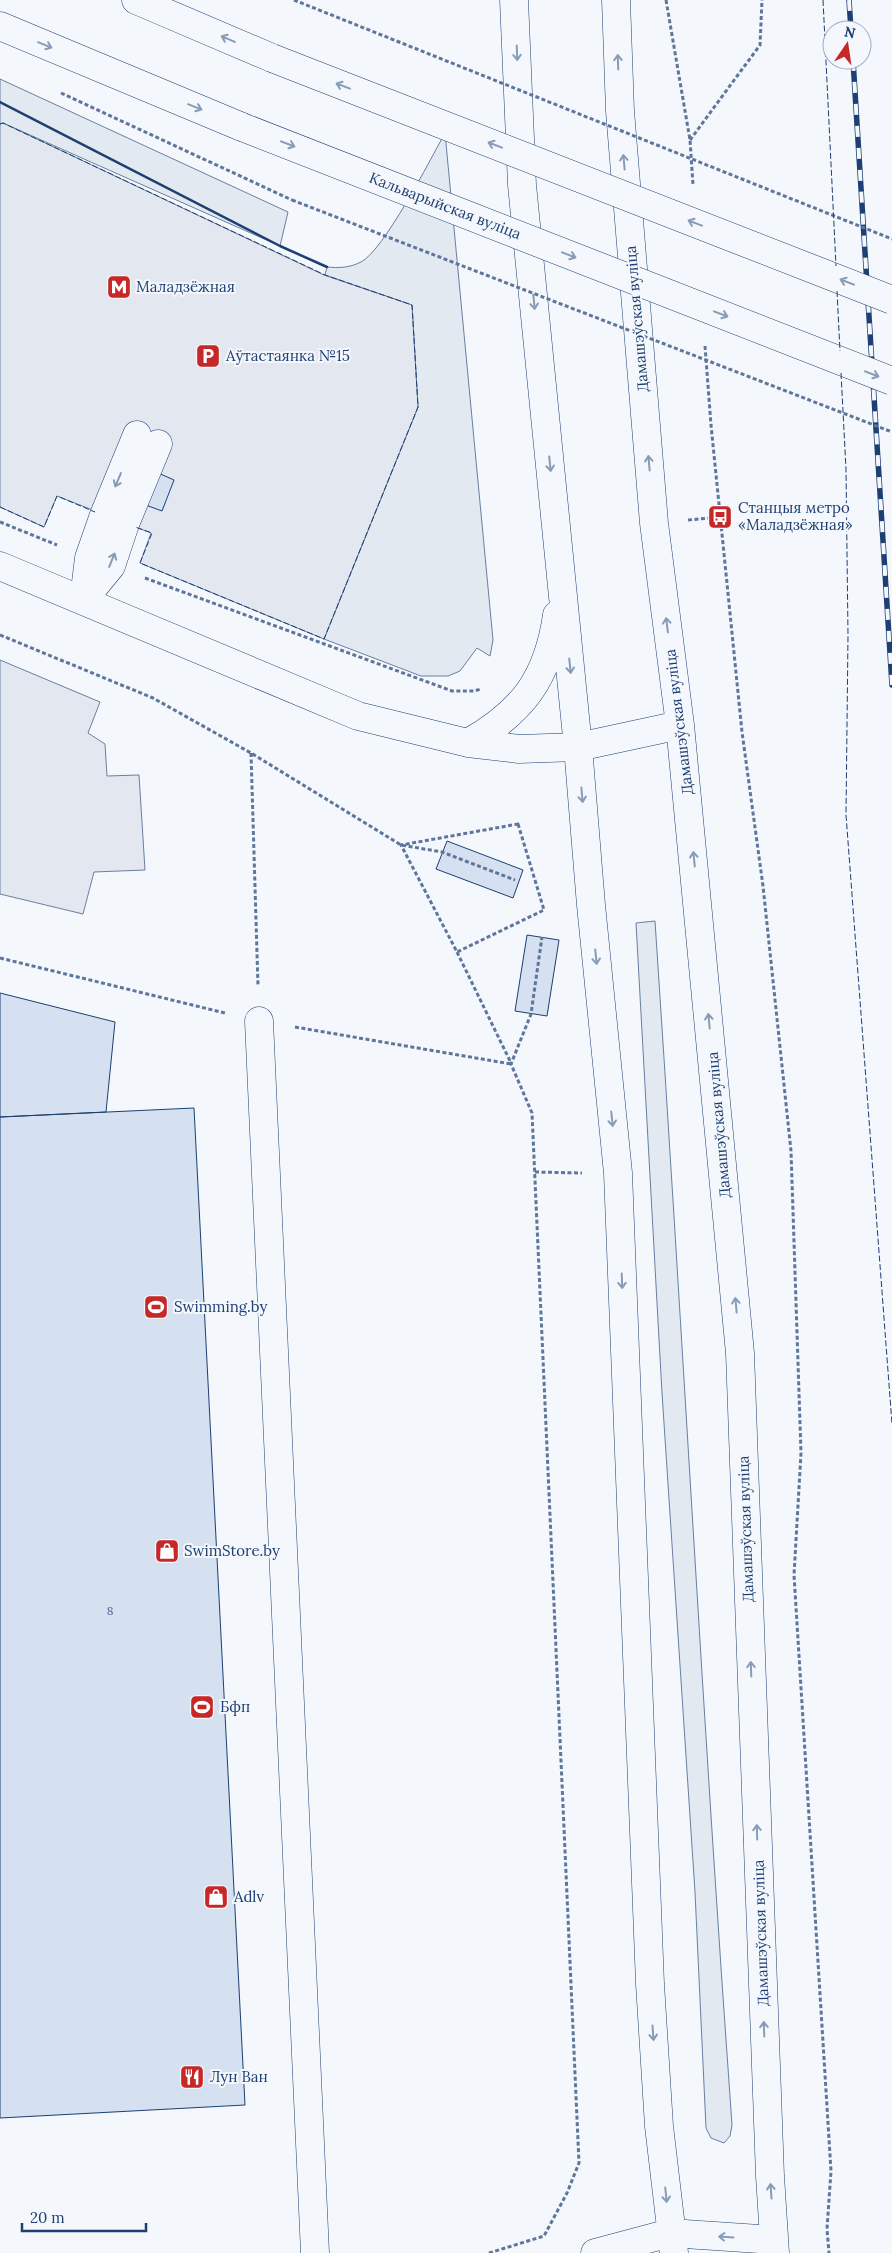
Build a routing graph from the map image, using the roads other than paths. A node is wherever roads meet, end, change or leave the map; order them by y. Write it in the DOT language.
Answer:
graph roads {
  1 [pos="136,0"];
  2 [pos="514,0"];
  3 [pos="616,0"];
  4 [pos="0,26"];
  5 [pos="892,300"];
  6 [pos="892,382"];
  7 [pos="148,440"];
  8 [pos="0,566"];
  9 [pos="562,582"];
  10 [pos="84,599"];
  11 [pos="680,725"];
  12 [pos="468,743"];
  13 [pos="578,747"];
  14 [pos="259,1021"];
  15 [pos="672,2243"];
  16 [pos="767,2249"];
  17 [pos="315,2253"];
  18 [pos="595,2253"];
  5 -- 1 [label="main road, one-way, bridge"];
  2 -- 9 [label="main road, one-way"];
  11 -- 3 [label="main road, Дамашэўская вуліца, one-way"];
  4 -- 6 [label="main road, Кальварыйская вуліца, one-way, bridge"];
  7 -- 10 [label="main road"];
  8 -- 10 [label="main road"];
  9 -- 12 [label="main road"];
  9 -- 13 [label="main road, one-way"];
  10 -- 12 [label="main road"];
  11 -- 13 [label="main road"];
  16 -- 11 [label="main road, Дамашэўская вуліца, one-way"];
  12 -- 13 [label="main road"];
  13 -- 15 [label="main road, one-way"];
  14 -- 17 [label="main road"];
  16 -- 15 [label="main road, one-way"];
  15 -- 18 [label="main road"];
}
